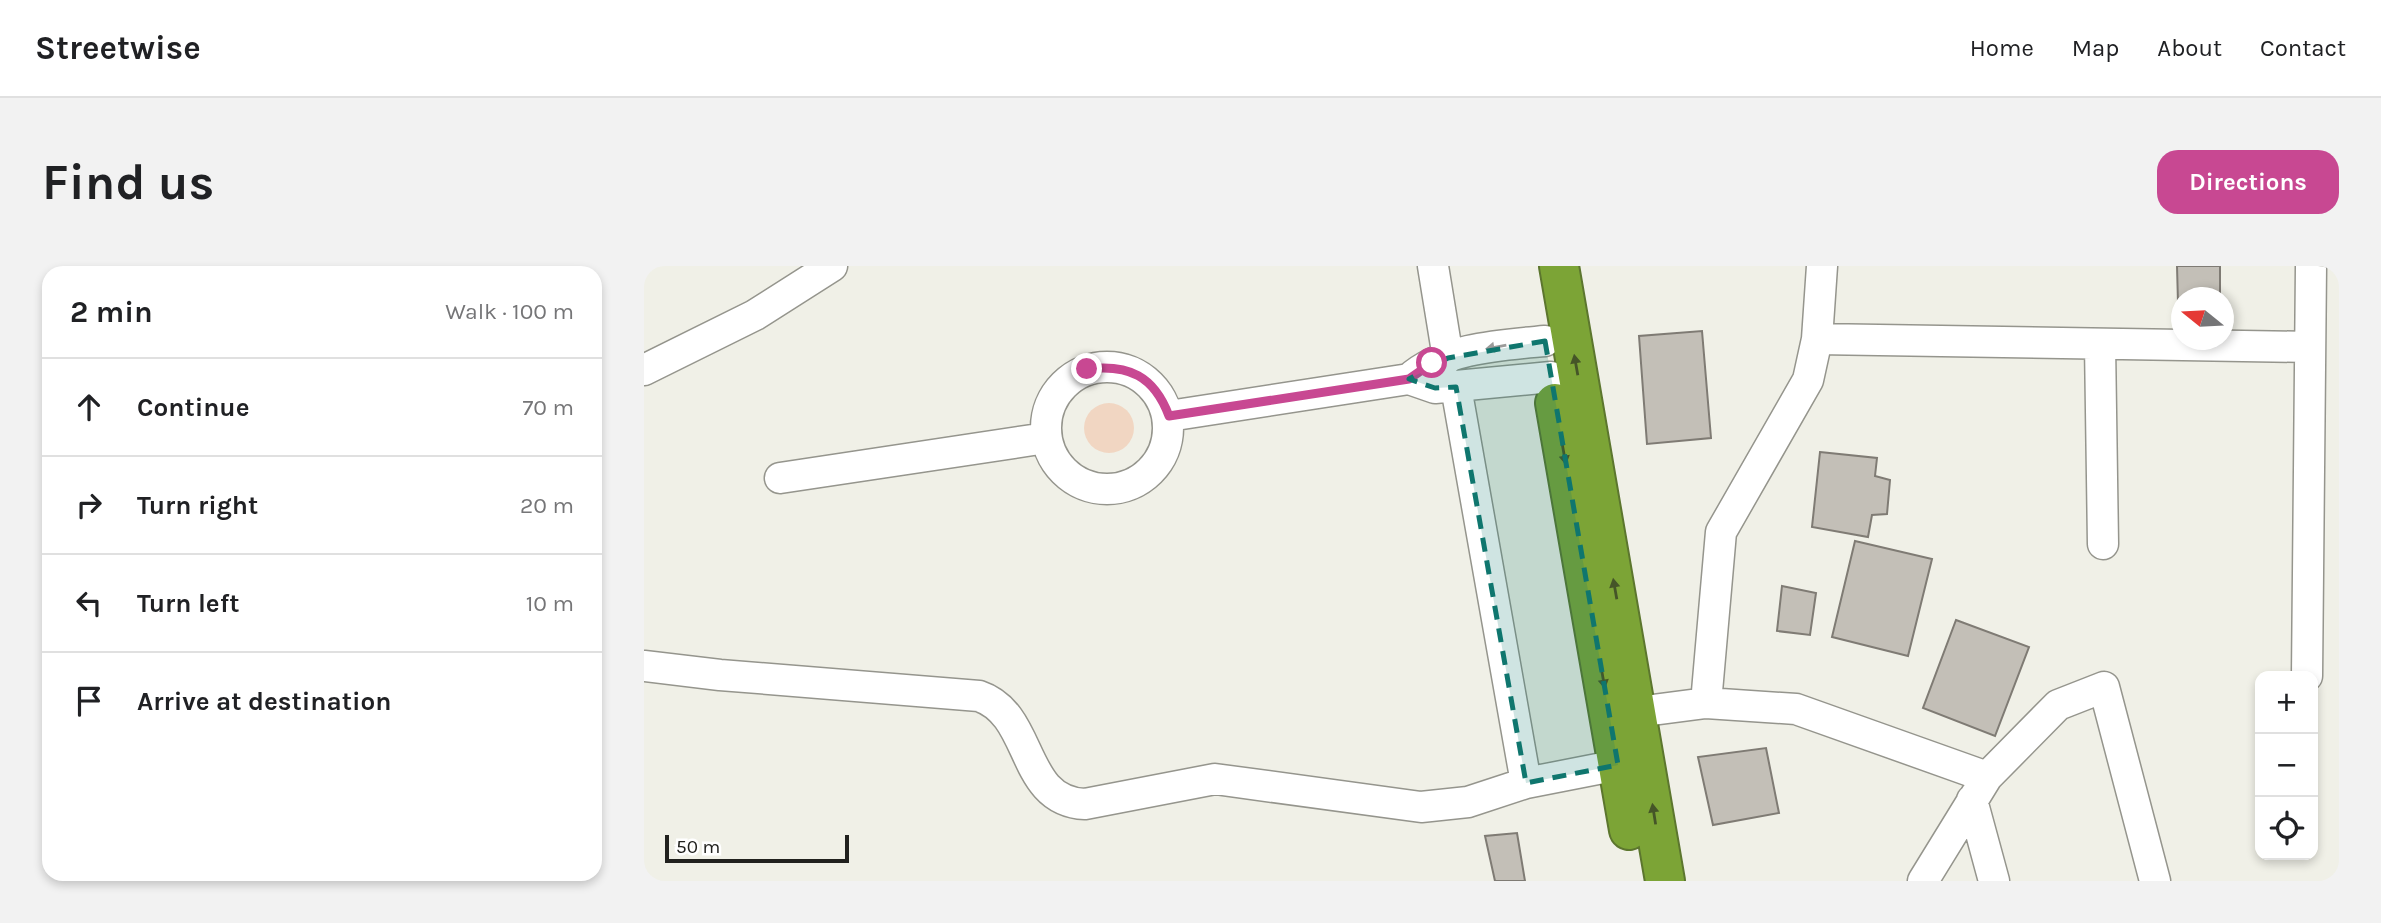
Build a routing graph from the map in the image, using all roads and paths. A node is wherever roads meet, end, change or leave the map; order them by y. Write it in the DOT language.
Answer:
graph roads {
  1 [pos="832,266"];
  2 [pos="1433,266"];
  3 [pos="1532,266"];
  4 [pos="1559,266"];
  5 [pos="1822,266"];
  6 [pos="2311,266"];
  7 [pos="1816,339"];
  8 [pos="2100,344"];
  9 [pos="2311,347"];
  10 [pos="1448,358"];
  11 [pos="1548,359"];
  12 [pos="644,370"];
  13 [pos="1409,379"];
  14 [pos="1456,387"];
  15 [pos="1169,416"];
  16 [pos="1046,438"];
  17 [pos="780,478"];
  18 [pos="2103,544"];
  19 [pos="644,666"];
  20 [pos="2307,671"];
  21 [pos="1706,703"];
  22 [pos="1637,712"];
  23 [pos="1618,765"];
  24 [pos="1526,783"];
  25 [pos="1980,789"];
  26 [pos="1638,881"];
  27 [pos="1665,881"];
  28 [pos="1923,881"];
  29 [pos="1994,881"];
  30 [pos="2155,881"];
  1 -- 12 [label="street"];
  2 -- 10 [label="street"];
  3 -- 11 [label="highway"];
  22 -- 4 [label="highway, one-way"];
  5 -- 7 [label="street"];
  6 -- 9 [label="street"];
  7 -- 8 [label="street"];
  7 -- 21 [label="street"];
  8 -- 9 [label="street"];
  8 -- 18 [label="street"];
  9 -- 20 [label="street"];
  11 -- 10 [label="street, one-way"];
  10 -- 13 [label="street"];
  11 -- 14 [label="street"];
  11 -- 23 [label="highway, one-way"];
  13 -- 14 [label="street"];
  13 -- 15 [label="street"];
  14 -- 24 [label="street"];
  15 -- 16 [label="street"];
  15 -- 16 [label="street"];
  16 -- 17 [label="street"];
  19 -- 24 [label="street"];
  21 -- 22 [label="street"];
  21 -- 25 [label="street"];
  27 -- 22 [label="highway, one-way"];
  23 -- 24 [label="street"];
  23 -- 26 [label="highway"];
  25 -- 28 [label="street"];
  25 -- 29 [label="street"];
  25 -- 30 [label="street"];
}
